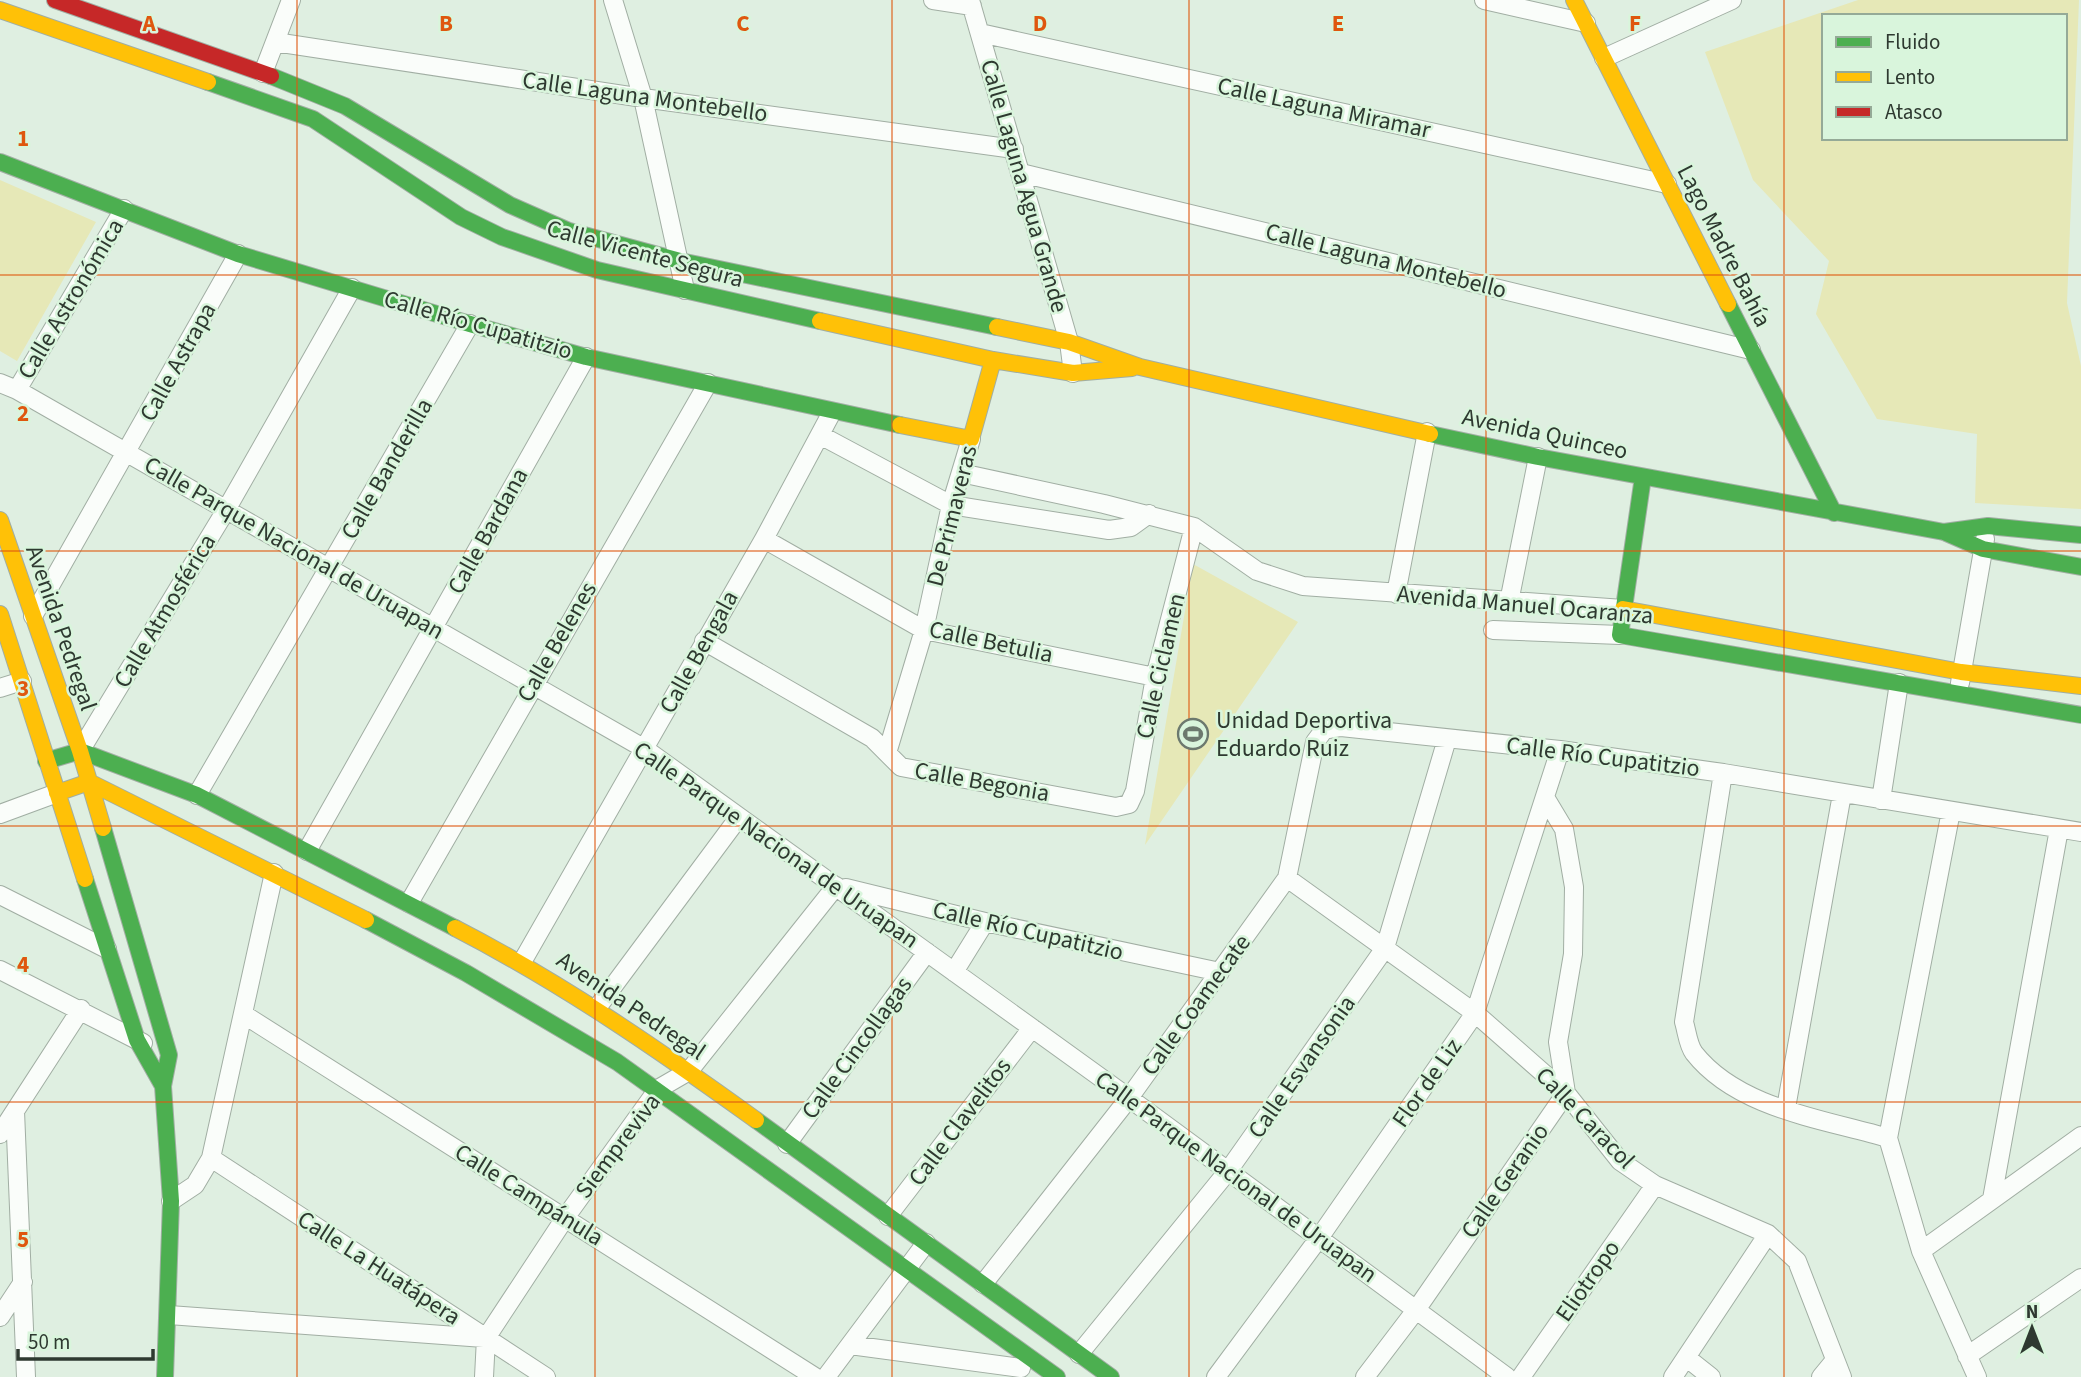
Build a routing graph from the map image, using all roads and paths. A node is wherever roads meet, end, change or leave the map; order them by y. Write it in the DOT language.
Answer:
graph roads {
  1 [pos="55,0"];
  2 [pos="291,0"];
  3 [pos="613,0"];
  4 [pos="933,0"];
  5 [pos="1484,0"];
  6 [pos="1574,0"];
  7 [pos="1732,0"];
  8 [pos="971,3"];
  9 [pos="0,10"];
  10 [pos="1586,23"];
  11 [pos="980,33"];
  12 [pos="275,42"];
  13 [pos="1604,58"];
  14 [pos="263,73"];
  15 [pos="310,92"];
  16 [pos="643,98"];
  17 [pos="300,114"];
  18 [pos="1014,149"];
  19 [pos="0,162"];
  20 [pos="1021,173"];
  21 [pos="1667,184"];
  22 [pos="124,209"];
  23 [pos="238,254"];
  24 [pos="680,261"];
  25 [pos="352,288"];
  26 [pos="685,290"];
  27 [pos="470,324"];
  28 [pos="1069,342"];
  29 [pos="1751,350"];
  30 [pos="586,356"];
  31 [pos="993,360"];
  32 [pos="1140,367"];
  33 [pos="1073,373"];
  34 [pos="708,383"];
  35 [pos="8,386"];
  36 [pos="832,412"];
  37 [pos="1427,432"];
  38 [pos="820,435"];
  39 [pos="971,439"];
  40 [pos="128,453"];
  41 [pos="1538,457"];
  42 [pos="961,473"];
  43 [pos="1643,477"];
  44 [pos="951,505"];
  45 [pos="226,510"];
  46 [pos="1834,513"];
  47 [pos="1149,514"];
  48 [pos="0,520"];
  49 [pos="1988,526"];
  50 [pos="1194,527"];
  51 [pos="1944,532"];
  52 [pos="2081,535"];
  53 [pos="764,539"];
  54 [pos="1983,549"];
  55 [pos="2081,567"];
  56 [pos="330,569"];
  57 [pos="1396,594"];
  58 [pos="1509,601"];
  59 [pos="1623,609"];
  60 [pos="0,614"];
  61 [pos="33,616"];
  62 [pos="433,628"];
  63 [pos="924,630"];
  64 [pos="1493,630"];
  65 [pos="1620,635"];
  66 [pos="705,641"];
  67 [pos="1962,671"];
  68 [pos="1155,677"];
  69 [pos="22,681"];
  70 [pos="1899,683"];
  71 [pos="532,684"];
  72 [pos="2081,687"];
  73 [pos="0,688"];
  74 [pos="1958,694"];
  75 [pos="2081,715"];
  76 [pos="1324,730"];
  77 [pos="1447,739"];
  78 [pos="645,749"];
  79 [pos="1560,750"];
  80 [pos="80,751"];
  81 [pos="887,754"];
  82 [pos="46,761"];
  83 [pos="1723,773"];
  84 [pos="89,782"];
  85 [pos="57,793"];
  86 [pos="1842,794"];
  87 [pos="197,795"];
  88 [pos="1546,799"];
  89 [pos="1881,800"];
  90 [pos="1129,804"];
  91 [pos="1951,811"];
  92 [pos="0,814"];
  93 [pos="739,817"];
  94 [pos="2059,829"];
  95 [pos="2081,832"];
  96 [pos="307,851"];
  97 [pos="274,873"];
  98 [pos="1287,878"];
  99 [pos="836,886"];
  100 [pos="0,895"];
  101 [pos="409,903"];
  102 [pos="985,922"];
  103 [pos="1385,948"];
  104 [pos="107,949"];
  105 [pos="927,952"];
  106 [pos="522,962"];
  107 [pos="0,970"];
  108 [pos="954,972"];
  109 [pos="1220,972"];
  110 [pos="597,1008"];
  111 [pos="81,1009"];
  112 [pos="1475,1013"];
  113 [pos="243,1014"];
  114 [pos="1032,1028"];
  115 [pos="136,1040"];
  116 [pos="169,1055"];
  117 [pos="689,1071"];
  118 [pos="163,1086"];
  119 [pos="658,1089"];
  120 [pos="1566,1093"];
  121 [pos="1129,1098"];
  122 [pos="1786,1108"];
  123 [pos="15,1111"];
  124 [pos="0,1134"];
  125 [pos="2081,1136"];
  126 [pos="1888,1138"];
  127 [pos="787,1144"];
  128 [pos="211,1158"];
  129 [pos="1228,1171"];
  130 [pos="1655,1185"];
  131 [pos="1992,1199"];
  132 [pos="171,1201"];
  133 [pos="888,1216"];
  134 [pos="565,1218"];
  135 [pos="1768,1234"];
  136 [pos="1319,1238"];
  137 [pos="926,1242"];
  138 [pos="1921,1251"];
  139 [pos="907,1268"];
  140 [pos="2081,1278"];
  141 [pos="23,1282"];
  142 [pos="983,1284"];
  143 [pos="1416,1310"];
  144 [pos="169,1315"];
  145 [pos="0,1317"];
  146 [pos="486,1338"];
  147 [pos="850,1345"];
  148 [pos="1079,1354"];
  149 [pos="1967,1356"];
  150 [pos="1687,1358"];
  151 [pos="1021,1366"];
  152 [pos="1839,1369"];
  153 [pos="26,1377"];
  154 [pos="165,1377"];
  155 [pos="484,1377"];
  156 [pos="546,1377"];
  157 [pos="815,1377"];
  158 [pos="826,1377"];
  159 [pos="1057,1377"];
  160 [pos="1111,1377"];
  161 [pos="1216,1377"];
  162 [pos="1365,1377"];
  163 [pos="1507,1377"];
  164 [pos="1521,1377"];
  165 [pos="1673,1377"];
  166 [pos="1711,1377"];
  167 [pos="1821,1377"];
  168 [pos="1977,1377"];
  1 -- 14 [label="street, Calle Vicente Segura"];
  2 -- 12 [label="street"];
  3 -- 16 [label="street"];
  4 -- 8 [label="street"];
  5 -- 10 [label="street"];
  6 -- 10 [label="street, Lago Madre Bahía"];
  7 -- 13 [label="street"];
  8 -- 11 [label="street, Calle Laguna Agua Grande"];
  9 -- 17 [label="street, Calle Vicente Segura"];
  10 -- 13 [label="street, Lago Madre Bahía"];
  11 -- 18 [label="street, Calle Laguna Agua Grande"];
  11 -- 21 [label="street, Calle Laguna Miramar"];
  12 -- 14 [label="street"];
  12 -- 16 [label="street, Calle Laguna Montebello"];
  13 -- 21 [label="street, Lago Madre Bahía"];
  14 -- 15 [label="street, Calle Vicente Segura"];
  15 -- 17 [label="street"];
  15 -- 24 [label="street, Calle Vicente Segura"];
  16 -- 18 [label="street, Calle Laguna Montebello"];
  16 -- 24 [label="street"];
  17 -- 26 [label="street, Calle Vicente Segura"];
  18 -- 20 [label="street, Calle Laguna Agua Grande"];
  19 -- 22 [label="street, Calle Río Cupatitzio"];
  20 -- 28 [label="street, Calle Laguna Agua Grande"];
  20 -- 29 [label="street, Calle Laguna Montebello"];
  21 -- 29 [label="street, Lago Madre Bahía"];
  22 -- 23 [label="street, Calle Río Cupatitzio"];
  22 -- 35 [label="street, Calle Astronómica"];
  23 -- 25 [label="street, Calle Río Cupatitzio"];
  23 -- 40 [label="street, Calle Astrapa"];
  24 -- 26 [label="street"];
  24 -- 28 [label="street, Calle Vicente Segura"];
  25 -- 27 [label="street, Calle Río Cupatitzio"];
  25 -- 45 [label="street, Calle Atmosférica"];
  26 -- 31 [label="street, Calle Vicente Segura"];
  27 -- 30 [label="street, Calle Río Cupatitzio"];
  27 -- 56 [label="street, Calle Banderilla"];
  28 -- 32 [label="street, Avenida Quinceo"];
  28 -- 33 [label="street, Calle Laguna Agua Grande"];
  29 -- 46 [label="street, Lago Madre Bahía"];
  30 -- 34 [label="street, Calle Río Cupatitzio"];
  30 -- 62 [label="street, Calle Bardana"];
  31 -- 33 [label="street, Calle Vicente Segura"];
  31 -- 39 [label="street, De Primaveras"];
  32 -- 33 [label="street, Avenida Quinceo"];
  32 -- 37 [label="street, Avenida Quinceo"];
  34 -- 36 [label="street, Calle Río Cupatitzio"];
  34 -- 71 [label="street, Calle Belenes"];
  35 -- 40 [label="street, Calle Parque Nacional de Uruapan"];
  36 -- 38 [label="street, Calle Bengala"];
  36 -- 39 [label="street, Calle Río Cupatitzio"];
  37 -- 41 [label="street, Avenida Quinceo"];
  37 -- 57 [label="street"];
  38 -- 44 [label="street"];
  38 -- 53 [label="street, Calle Bengala"];
  39 -- 42 [label="street, De Primaveras"];
  40 -- 45 [label="street, Calle Parque Nacional de Uruapan"];
  40 -- 61 [label="street, Calle Astrapa"];
  41 -- 43 [label="street, Avenida Quinceo"];
  41 -- 58 [label="street"];
  42 -- 44 [label="street, De Primaveras"];
  42 -- 47 [label="street, Avenida Manuel Ocaranza"];
  43 -- 46 [label="street, Avenida Quinceo"];
  43 -- 59 [label="street"];
  44 -- 47 [label="street"];
  44 -- 63 [label="street, De Primaveras"];
  45 -- 56 [label="street, Calle Parque Nacional de Uruapan"];
  45 -- 80 [label="street, Calle Atmosférica"];
  46 -- 51 [label="street, Avenida Quinceo"];
  47 -- 50 [label="street, Avenida Manuel Ocaranza"];
  48 -- 61 [label="street, Avenida Pedregal"];
  49 -- 51 [label="street, Avenida Quinceo"];
  49 -- 52 [label="street, Avenida Quinceo"];
  49 -- 54 [label="street"];
  50 -- 57 [label="street, Avenida Manuel Ocaranza"];
  50 -- 68 [label="street, Calle Ciclamen"];
  51 -- 54 [label="street, Avenida Quinceo"];
  53 -- 63 [label="street, Calle Betulia"];
  53 -- 66 [label="street, Calle Bengala"];
  54 -- 55 [label="street, Avenida Quinceo"];
  54 -- 67 [label="street"];
  56 -- 62 [label="street, Calle Parque Nacional de Uruapan"];
  56 -- 87 [label="street, Calle Banderilla"];
  57 -- 58 [label="street, Avenida Manuel Ocaranza"];
  58 -- 59 [label="street, Avenida Manuel Ocaranza"];
  59 -- 65 [label="street"];
  59 -- 67 [label="street, Avenida Manuel Ocaranza"];
  60 -- 69 [label="street"];
  61 -- 80 [label="street, Avenida Pedregal"];
  62 -- 71 [label="street, Calle Parque Nacional de Uruapan"];
  62 -- 96 [label="street, Calle Bardana"];
  63 -- 68 [label="street, Calle Betulia"];
  63 -- 81 [label="street, De Primaveras"];
  64 -- 65 [label="street, Avenida Manuel Ocaranza"];
  65 -- 70 [label="street, Avenida Manuel Ocaranza"];
  66 -- 78 [label="street, Calle Bengala"];
  66 -- 81 [label="street, Calle Begonia"];
  67 -- 72 [label="street, Avenida Manuel Ocaranza"];
  67 -- 74 [label="street"];
  68 -- 90 [label="street, Calle Ciclamen"];
  69 -- 73 [label="street"];
  69 -- 82 [label="street"];
  70 -- 74 [label="street, Avenida Manuel Ocaranza"];
  70 -- 89 [label="street"];
  71 -- 78 [label="street, Calle Parque Nacional de Uruapan"];
  71 -- 101 [label="street, Calle Belenes"];
  74 -- 75 [label="street, Avenida Manuel Ocaranza"];
  76 -- 77 [label="street, Calle Río Cupatitzio"];
  76 -- 98 [label="street, Calle Coamecate"];
  77 -- 79 [label="street, Calle Río Cupatitzio"];
  77 -- 103 [label="street, Calle Esvansonia"];
  78 -- 93 [label="street, Calle Parque Nacional de Uruapan"];
  78 -- 106 [label="street, Calle Bengala"];
  79 -- 83 [label="street, Calle Río Cupatitzio"];
  79 -- 88 [label="street, Flor de Liz"];
  80 -- 82 [label="street"];
  80 -- 84 [label="street, Avenida Pedregal"];
  80 -- 87 [label="street, Avenida Pedregal"];
  81 -- 90 [label="street, Calle Begonia"];
  82 -- 85 [label="street"];
  83 -- 86 [label="street, Calle Río Cupatitzio"];
  83 -- 122 [label="street"];
  84 -- 85 [label="street"];
  84 -- 97 [label="street"];
  84 -- 116 [label="street, Avenida Pedregal"];
  85 -- 92 [label="street"];
  85 -- 104 [label="street"];
  86 -- 89 [label="street, Calle Río Cupatitzio"];
  86 -- 122 [label="street"];
  87 -- 96 [label="street, Avenida Pedregal"];
  88 -- 112 [label="street, Flor de Liz"];
  88 -- 120 [label="street"];
  89 -- 91 [label="street, Calle Río Cupatitzio"];
  91 -- 94 [label="street, Calle Río Cupatitzio"];
  91 -- 126 [label="street"];
  93 -- 99 [label="street, Calle Parque Nacional de Uruapan"];
  93 -- 110 [label="street"];
  94 -- 95 [label="street, Calle Río Cupatitzio"];
  94 -- 131 [label="street"];
  96 -- 101 [label="street, Avenida Pedregal"];
  97 -- 113 [label="street"];
  97 -- 119 [label="street"];
  98 -- 103 [label="street, Calle Caracol"];
  98 -- 109 [label="street, Calle Coamecate"];
  99 -- 102 [label="street, Calle Río Cupatitzio"];
  99 -- 105 [label="street, Calle Parque Nacional de Uruapan"];
  99 -- 117 [label="street"];
  100 -- 104 [label="street"];
  101 -- 106 [label="street, Avenida Pedregal"];
  102 -- 108 [label="street"];
  102 -- 109 [label="street, Calle Río Cupatitzio"];
  103 -- 112 [label="street, Calle Caracol"];
  103 -- 129 [label="street, Calle Esvansonia"];
  104 -- 115 [label="street"];
  105 -- 108 [label="street, Calle Parque Nacional de Uruapan"];
  105 -- 127 [label="street, Calle Cincollagas"];
  106 -- 110 [label="street, Avenida Pedregal"];
  107 -- 111 [label="street"];
  108 -- 114 [label="street, Calle Parque Nacional de Uruapan"];
  109 -- 121 [label="street, Calle Coamecate"];
  110 -- 117 [label="street, Avenida Pedregal"];
  111 -- 115 [label="street"];
  111 -- 123 [label="street"];
  112 -- 120 [label="street, Calle Caracol"];
  112 -- 136 [label="street, Flor de Liz"];
  113 -- 128 [label="street"];
  113 -- 134 [label="street, Calle Campánula"];
  114 -- 121 [label="street, Calle Parque Nacional de Uruapan"];
  114 -- 133 [label="street, Calle Clavelitos"];
  115 -- 116 [label="street"];
  115 -- 118 [label="street"];
  116 -- 118 [label="street"];
  117 -- 119 [label="street, Siempreviva"];
  117 -- 127 [label="street, Avenida Pedregal"];
  118 -- 132 [label="street"];
  119 -- 134 [label="street, Siempreviva"];
  119 -- 139 [label="street"];
  120 -- 130 [label="street, Calle Caracol"];
  120 -- 143 [label="street, Calle Geranio"];
  121 -- 129 [label="street, Calle Parque Nacional de Uruapan"];
  121 -- 142 [label="street, Calle Coamecate"];
  122 -- 126 [label="street"];
  123 -- 124 [label="street"];
  123 -- 141 [label="street"];
  125 -- 131 [label="street"];
  126 -- 138 [label="street"];
  127 -- 133 [label="street, Avenida Pedregal"];
  128 -- 132 [label="street"];
  128 -- 146 [label="street, Calle La Huatápera"];
  129 -- 136 [label="street, Calle Parque Nacional de Uruapan"];
  129 -- 148 [label="street, Calle Esvansonia"];
  130 -- 135 [label="street, Calle Caracol"];
  130 -- 164 [label="street, Eliotropo"];
  131 -- 138 [label="street"];
  132 -- 144 [label="street"];
  133 -- 137 [label="street, Avenida Pedregal"];
  134 -- 146 [label="street, Siempreviva"];
  134 -- 157 [label="street, Calle Campánula"];
  135 -- 150 [label="street"];
  135 -- 152 [label="street, Calle Caracol"];
  136 -- 143 [label="street, Calle Parque Nacional de Uruapan"];
  136 -- 161 [label="street, Flor de Liz"];
  137 -- 139 [label="street"];
  137 -- 142 [label="street, Avenida Pedregal"];
  138 -- 149 [label="street"];
  139 -- 147 [label="street"];
  139 -- 151 [label="street"];
  140 -- 149 [label="street"];
  141 -- 145 [label="street"];
  141 -- 153 [label="street"];
  142 -- 148 [label="street, Avenida Pedregal"];
  143 -- 162 [label="street, Calle Geranio"];
  143 -- 163 [label="street, Calle Parque Nacional de Uruapan"];
  144 -- 146 [label="street"];
  144 -- 154 [label="street"];
  146 -- 155 [label="street"];
  146 -- 156 [label="street, Calle La Huatápera"];
  147 -- 151 [label="street"];
  147 -- 158 [label="street"];
  148 -- 160 [label="street, Avenida Pedregal"];
  149 -- 168 [label="street"];
  150 -- 165 [label="street"];
  150 -- 166 [label="street"];
  151 -- 159 [label="street"];
  152 -- 167 [label="street"];
}
